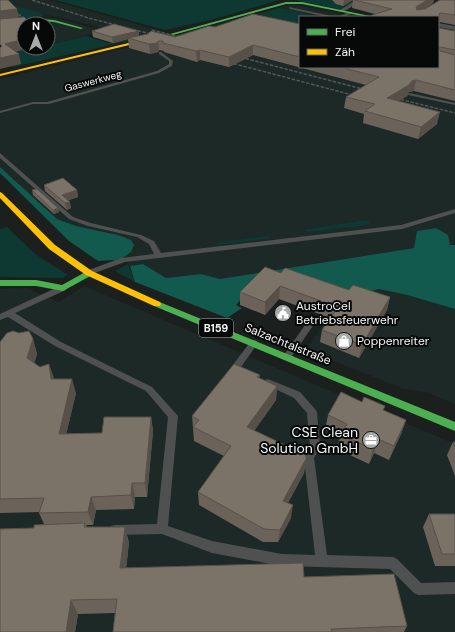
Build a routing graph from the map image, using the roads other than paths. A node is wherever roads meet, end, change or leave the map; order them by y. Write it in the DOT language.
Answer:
graph roads {
  1 [pos="360,0"];
  2 [pos="290,8"];
  3 [pos="343,13"];
  4 [pos="327,16"];
  5 [pos="366,16"];
  6 [pos="0,24"];
  7 [pos="439,25"];
  8 [pos="81,28"];
  9 [pos="455,28"];
  10 [pos="439,30"];
  11 [pos="455,33"];
  12 [pos="172,34"];
  13 [pos="145,40"];
  14 [pos="160,53"];
  15 [pos="0,74"];
  16 [pos="410,94"];
  17 [pos="455,104"];
  18 [pos="0,112"];
  19 [pos="0,155"];
  20 [pos="0,194"];
  21 [pos="455,211"];
  22 [pos="158,255"];
  23 [pos="89,273"];
  24 [pos="0,283"];
  25 [pos="63,288"];
  26 [pos="4,315"];
  27 [pos="313,320"];
  28 [pos="254,343"];
  29 [pos="287,357"];
  30 [pos="455,427"];
  31 [pos="162,529"];
  32 [pos="105,531"];
  33 [pos="322,561"];
  34 [pos="455,588"];
  1 -- 3 [label="street"];
  2 -- 4 [label="lane"];
  3 -- 5 [label="street"];
  3 -- 12 [label="street"];
  6 -- 8 [label="street"];
  7 -- 9 [label="street"];
  10 -- 11 [label="street"];
  13 -- 15 [label="street"];
  14 -- 18 [label="lane, Gaswerkweg"];
  16 -- 17 [label="lane"];
  19 -- 22 [label="lane"];
  20 -- 23 [label="street, Salzachtalstraße / B159"];
  21 -- 22 [label="lane"];
  22 -- 23 [label="lane"];
  23 -- 25 [label="street"];
  23 -- 28 [label="street, Salzachtalstraße / B159"];
  24 -- 25 [label="street"];
  25 -- 26 [label="lane"];
  26 -- 31 [label="lane"];
  27 -- 29 [label="lane"];
  28 -- 29 [label="street, Salzachtalstraße / B159"];
  28 -- 33 [label="lane"];
  29 -- 30 [label="street, Salzachtalstraße / B159"];
  31 -- 32 [label="lane"];
  31 -- 33 [label="lane"];
  33 -- 34 [label="lane"];
}
